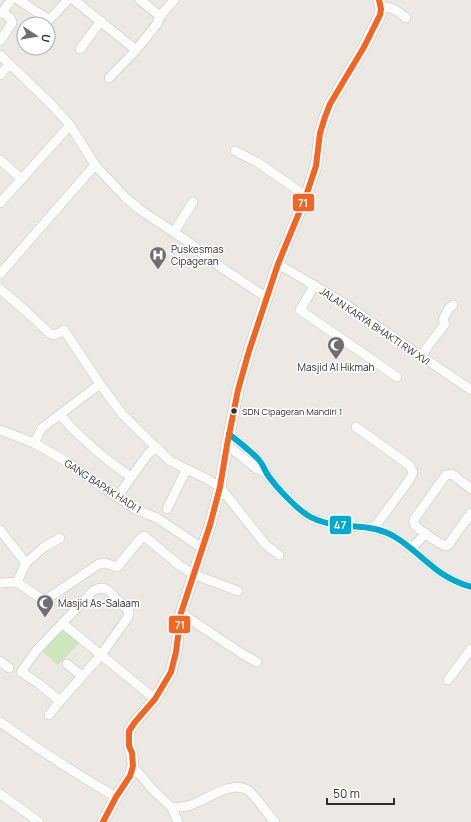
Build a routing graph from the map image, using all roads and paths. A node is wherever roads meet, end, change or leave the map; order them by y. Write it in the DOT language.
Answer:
graph roads {
  1 [pos="11,0"];
  2 [pos="19,0"];
  3 [pos="68,0"];
  4 [pos="74,0"];
  5 [pos="140,0"];
  6 [pos="174,0"];
  7 [pos="380,3"];
  8 [pos="1,12"];
  9 [pos="160,16"];
  10 [pos="406,18"];
  11 [pos="101,21"];
  12 [pos="0,41"];
  13 [pos="80,49"];
  14 [pos="136,50"];
  15 [pos="0,55"];
  16 [pos="10,64"];
  17 [pos="0,75"];
  18 [pos="109,78"];
  19 [pos="70,125"];
  20 [pos="235,151"];
  21 [pos="0,160"];
  22 [pos="95,165"];
  23 [pos="22,179"];
  24 [pos="306,196"];
  25 [pos="193,202"];
  26 [pos="0,203"];
  27 [pos="174,232"];
  28 [pos="278,264"];
  29 [pos="0,274"];
  30 [pos="315,285"];
  31 [pos="0,289"];
  32 [pos="267,298"];
  33 [pos="453,305"];
  34 [pos="421,357"];
  35 [pos="397,377"];
  36 [pos="100,384"];
  37 [pos="471,390"];
  38 [pos="60,415"];
  39 [pos="356,427"];
  40 [pos="0,430"];
  41 [pos="37,438"];
  42 [pos="228,439"];
  43 [pos="156,447"];
  44 [pos="186,470"];
  45 [pos="131,477"];
  46 [pos="220,487"];
  47 [pos="471,489"];
  48 [pos="120,493"];
  49 [pos="167,509"];
  50 [pos="471,513"];
  51 [pos="374,528"];
  52 [pos="0,530"];
  53 [pos="426,534"];
  54 [pos="60,538"];
  55 [pos="202,548"];
  56 [pos="411,549"];
  57 [pos="279,555"];
  58 [pos="26,563"];
  59 [pos="193,574"];
  60 [pos="17,582"];
  61 [pos="0,583"];
  62 [pos="471,587"];
  63 [pos="238,591"];
  64 [pos="181,613"];
  65 [pos="62,623"];
  66 [pos="471,649"];
  67 [pos="101,655"];
  68 [pos="0,661"];
  69 [pos="257,662"];
  70 [pos="67,664"];
  71 [pos="9,668"];
  72 [pos="82,676"];
  73 [pos="448,680"];
  74 [pos="155,699"];
  75 [pos="60,701"];
  76 [pos="50,715"];
  77 [pos="0,722"];
  78 [pos="134,766"];
  79 [pos="0,794"];
  80 [pos="116,797"];
  81 [pos="172,808"];
  82 [pos="39,822"];
  83 [pos="102,822"];
  84 [pos="178,822"];
  85 [pos="275,822"];
  1 -- 8 [label="street"];
  2 -- 3 [label="street"];
  4 -- 11 [label="street"];
  5 -- 9 [label="street"];
  6 -- 9 [label="street"];
  7 -- 10 [label="street"];
  7 -- 24 [label="street"];
  8 -- 12 [label="street"];
  9 -- 14 [label="street"];
  11 -- 13 [label="street"];
  11 -- 14 [label="street"];
  14 -- 18 [label="street"];
  15 -- 16 [label="street"];
  16 -- 17 [label="street"];
  16 -- 19 [label="street"];
  19 -- 22 [label="street"];
  19 -- 23 [label="street"];
  20 -- 24 [label="street"];
  21 -- 23 [label="street"];
  22 -- 27 [label="street"];
  22 -- 29 [label="street"];
  23 -- 26 [label="street"];
  24 -- 28 [label="street"];
  25 -- 27 [label="street"];
  27 -- 32 [label="street"];
  28 -- 30 [label="street, JALAN KARYA BHAKTI RW XVI"];
  28 -- 32 [label="street"];
  30 -- 34 [label="street, JALAN KARYA BHAKTI RW XVI"];
  30 -- 35 [label="street"];
  31 -- 36 [label="street"];
  32 -- 42 [label="street"];
  33 -- 34 [label="street"];
  34 -- 37 [label="street, JALAN KARYA BHAKTI RW XVI"];
  36 -- 38 [label="street"];
  36 -- 43 [label="street"];
  38 -- 41 [label="street"];
  38 -- 45 [label="street"];
  39 -- 51 [label="street"];
  40 -- 41 [label="street, GANG BAPAK HADI 1"];
  41 -- 55 [label="street, GANG BAPAK HADI 1"];
  42 -- 46 [label="street"];
  42 -- 51 [label="street"];
  43 -- 44 [label="street"];
  43 -- 45 [label="street"];
  44 -- 46 [label="street"];
  44 -- 49 [label="street"];
  45 -- 48 [label="street"];
  46 -- 55 [label="street"];
  46 -- 57 [label="street"];
  47 -- 53 [label="street"];
  50 -- 53 [label="street"];
  51 -- 56 [label="street"];
  52 -- 58 [label="street"];
  53 -- 56 [label="street"];
  54 -- 58 [label="street"];
  55 -- 59 [label="street"];
  56 -- 62 [label="street"];
  58 -- 60 [label="street"];
  59 -- 60 [label="street"];
  59 -- 63 [label="street"];
  59 -- 64 [label="street"];
  60 -- 61 [label="street"];
  64 -- 69 [label="street"];
  64 -- 74 [label="street"];
  65 -- 67 [label="street"];
  65 -- 67 [label="street"];
  65 -- 75 [label="street"];
  66 -- 73 [label="street"];
  67 -- 72 [label="street"];
  67 -- 74 [label="street"];
  68 -- 71 [label="street"];
  70 -- 72 [label="street"];
  72 -- 75 [label="street"];
  74 -- 78 [label="street"];
  75 -- 76 [label="street"];
  77 -- 80 [label="street"];
  78 -- 80 [label="street"];
  78 -- 81 [label="street"];
  79 -- 82 [label="street"];
  80 -- 83 [label="street"];
  81 -- 84 [label="street"];
  81 -- 85 [label="street"];
}
